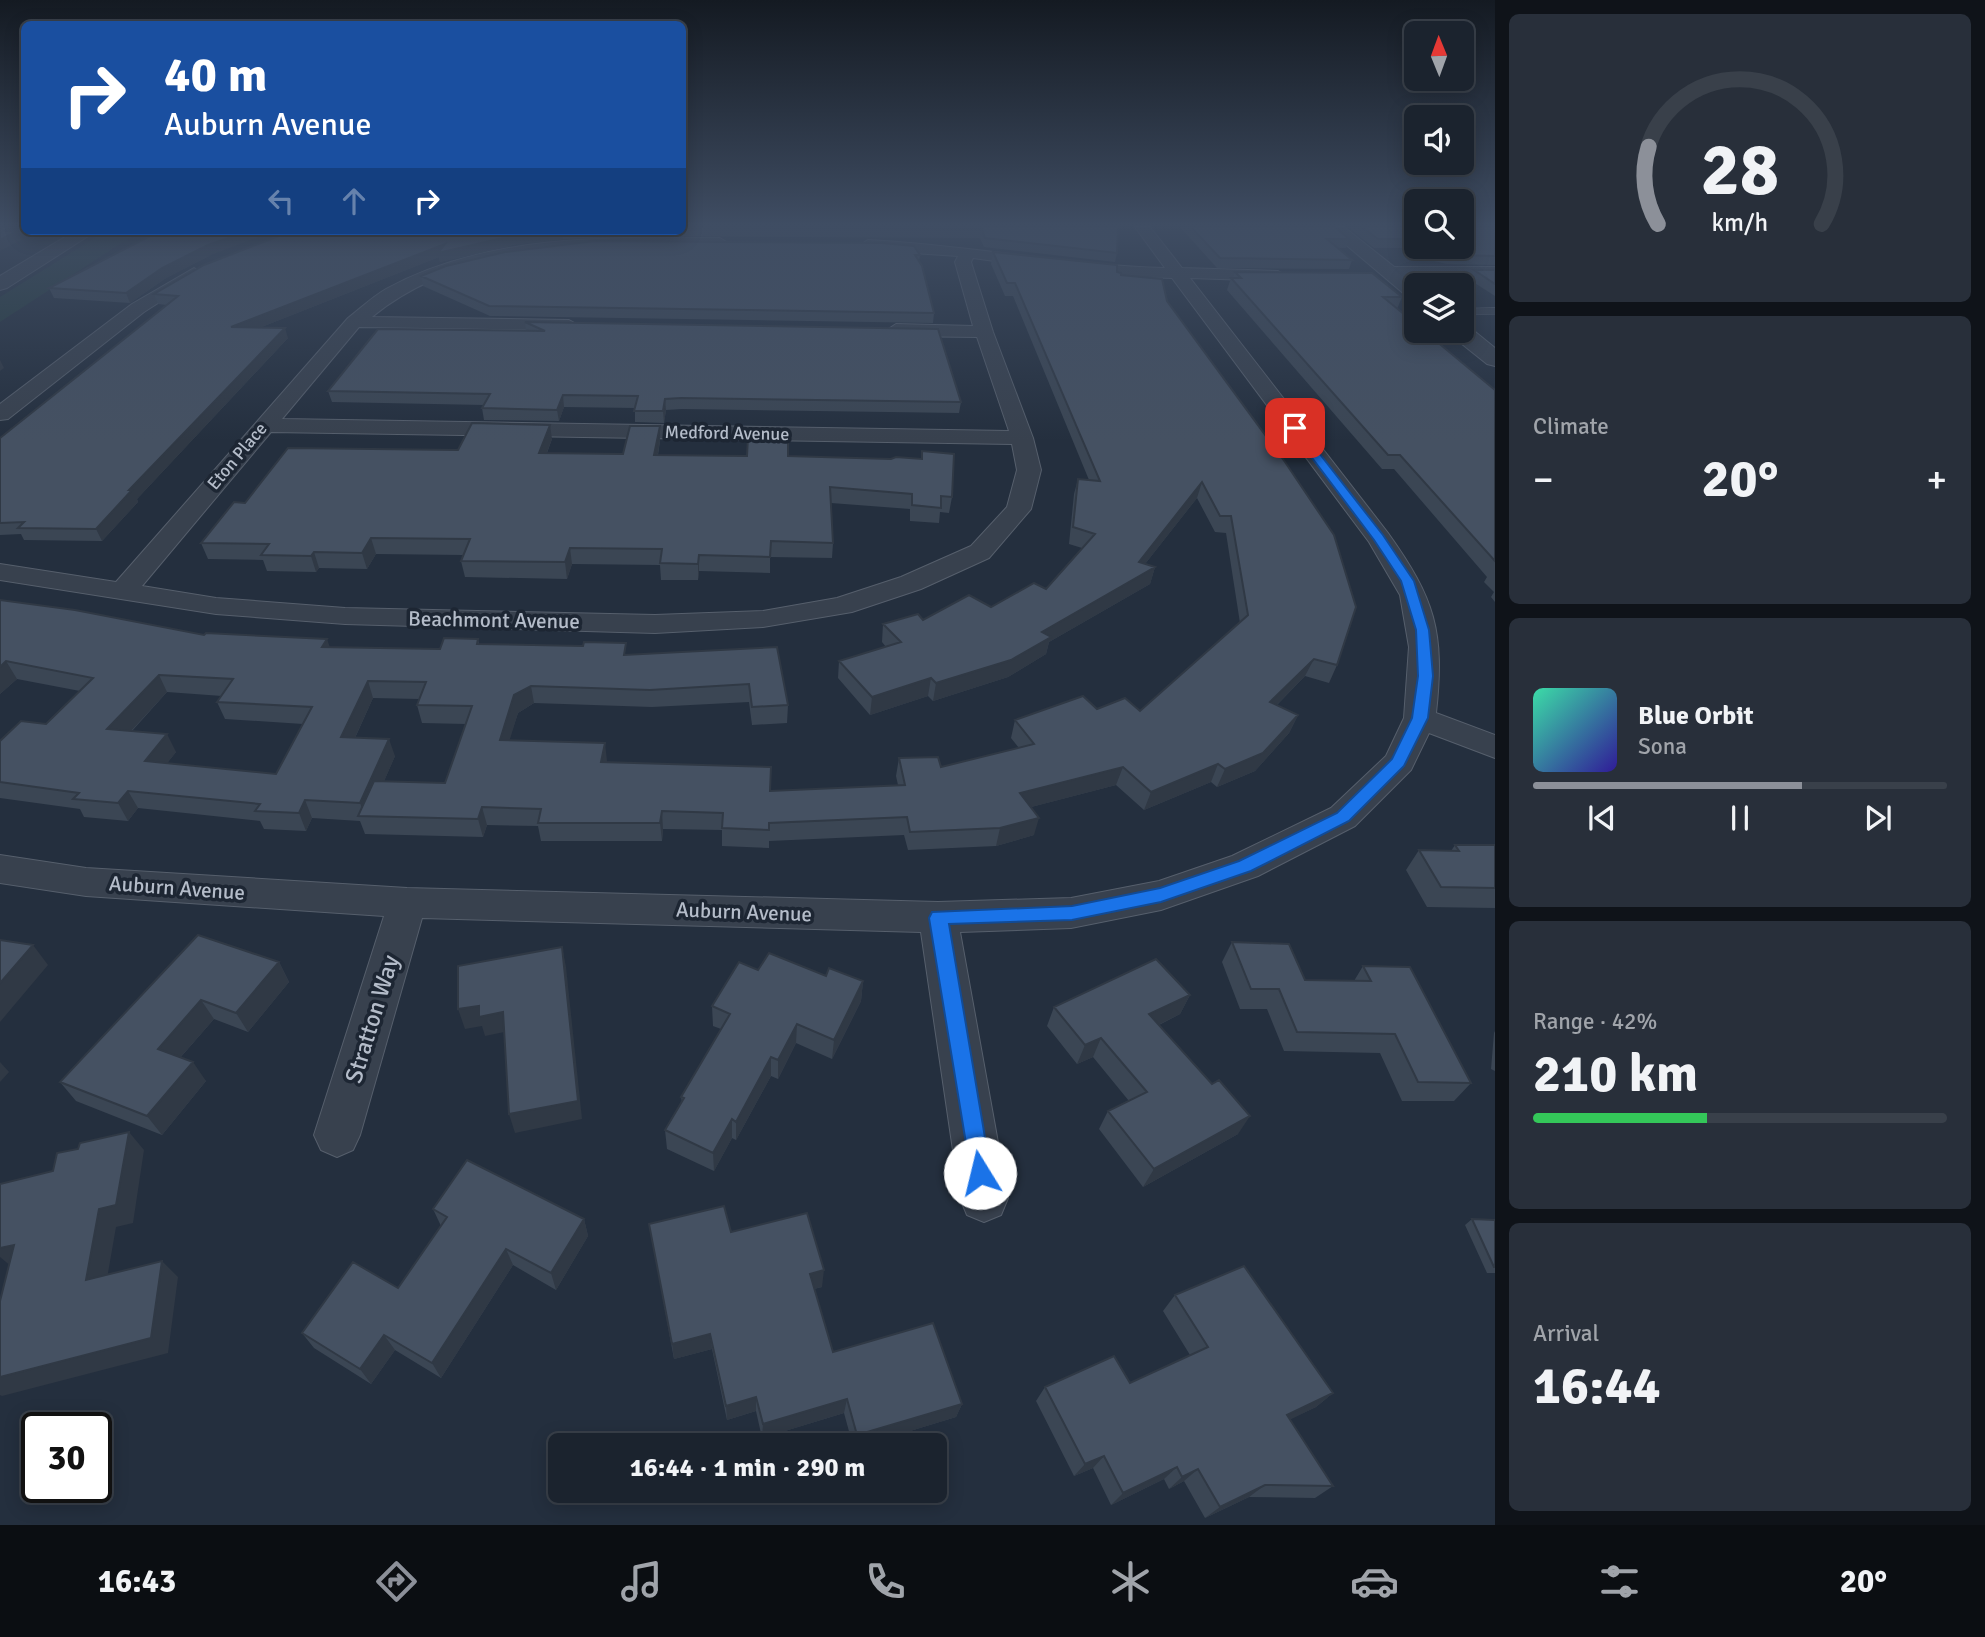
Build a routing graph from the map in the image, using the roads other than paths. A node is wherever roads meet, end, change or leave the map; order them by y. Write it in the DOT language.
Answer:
graph roads {
  1 [pos="152,298"];
  2 [pos="382,298"];
  3 [pos="974,298"];
  4 [pos="1195,298"];
  5 [pos="1495,311"];
  6 [pos="1474,312"];
  7 [pos="354,322"];
  8 [pos="592,326"];
  9 [pos="872,330"];
  10 [pos="984,332"];
  11 [pos="1474,342"];
  12 [pos="1495,359"];
  13 [pos="0,414"];
  14 [pos="264,425"];
  15 [pos="1022,438"];
  16 [pos="0,572"];
  17 [pos="122,592"];
  18 [pos="1420,718"];
  19 [pos="1495,747"];
  20 [pos="0,869"];
  21 [pos="407,903"];
  22 [pos="938,918"];
  23 [pos="337,1135"];
  24 [pos="984,1198"];
  1 -- 13 [label="street"];
  2 -- 7 [label="street, Eton Place"];
  3 -- 10 [label="street"];
  4 -- 18 [label="street, Auburn Avenue"];
  5 -- 6 [label="lane"];
  7 -- 8 [label="street"];
  7 -- 14 [label="street, Eton Place"];
  9 -- 10 [label="street"];
  10 -- 15 [label="street"];
  11 -- 12 [label="street"];
  14 -- 15 [label="street, Medford Avenue"];
  14 -- 17 [label="street, Eton Place"];
  15 -- 17 [label="street, Beachmont Avenue"];
  16 -- 17 [label="street, Beachmont Avenue"];
  18 -- 19 [label="street"];
  18 -- 22 [label="street, Auburn Avenue"];
  20 -- 21 [label="street, Auburn Avenue"];
  21 -- 22 [label="street, Auburn Avenue"];
  21 -- 23 [label="street, Stratton Way"];
  22 -- 24 [label="street"];
}
